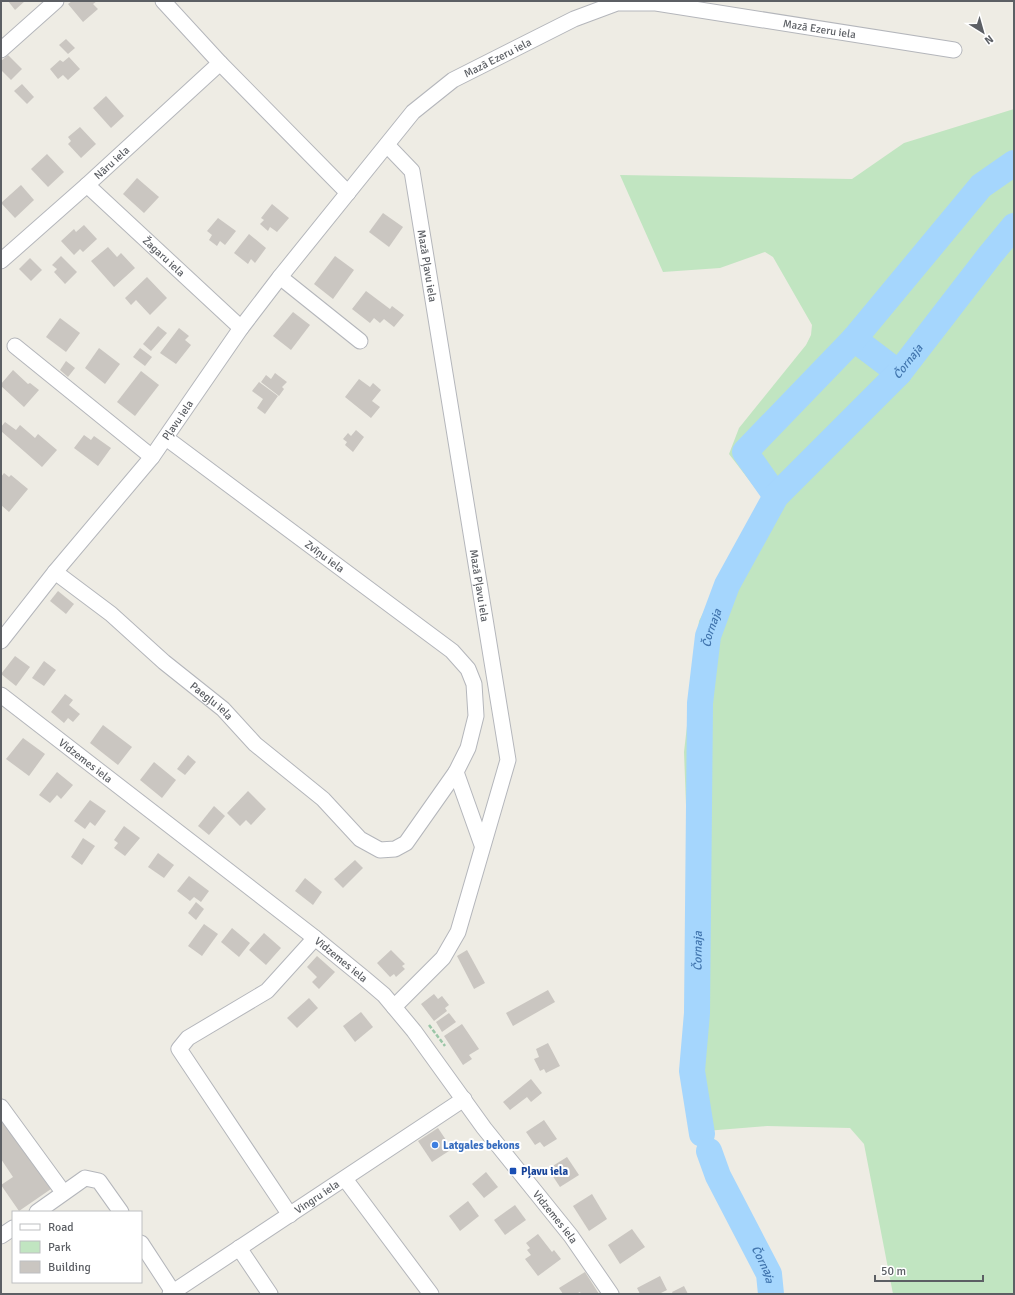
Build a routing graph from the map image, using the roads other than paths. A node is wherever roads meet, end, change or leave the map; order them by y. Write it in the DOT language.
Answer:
graph roads {
  1 [pos="56,1"];
  2 [pos="163,1"];
  3 [pos="1,50"];
  4 [pos="954,50"];
  5 [pos="220,63"];
  6 [pos="387,145"];
  7 [pos="87,185"];
  8 [pos="348,193"];
  9 [pos="1,261"];
  10 [pos="280,277"];
  11 [pos="241,328"];
  12 [pos="360,341"];
  13 [pos="15,346"];
  14 [pos="166,438"];
  15 [pos="152,457"];
  16 [pos="55,572"];
  17 [pos="1,640"];
  18 [pos="474,684"];
  19 [pos="1,695"];
  20 [pos="456,772"];
  21 [pos="482,845"];
  22 [pos="315,938"];
  23 [pos="394,1007"];
  24 [pos="464,1099"];
  25 [pos="1,1107"];
  26 [pos="345,1179"];
  27 [pos="63,1192"];
  28 [pos="38,1211"];
  29 [pos="120,1211"];
  30 [pos="290,1215"];
  31 [pos="12,1229"];
  32 [pos="1,1236"];
  33 [pos="142,1245"];
  34 [pos="239,1248"];
  35 [pos="172,1293"];
  36 [pos="270,1294"];
  37 [pos="431,1294"];
  38 [pos="611,1294"];
  1 -- 3 [label="street"];
  2 -- 5 [label="street"];
  4 -- 6 [label="street, Mazā Ezeru iela"];
  5 -- 7 [label="street, Nāru iela"];
  5 -- 8 [label="street"];
  6 -- 8 [label="street, Mazā Ezeru iela"];
  6 -- 21 [label="street, Mazā Pļavu iela"];
  7 -- 9 [label="street, Nāru iela"];
  7 -- 11 [label="street, Žagaru iela"];
  8 -- 10 [label="street, Pļavu iela"];
  10 -- 11 [label="street, Pļavu iela"];
  10 -- 12 [label="street"];
  11 -- 14 [label="street, Pļavu iela"];
  13 -- 15 [label="street"];
  14 -- 15 [label="street, Pļavu iela"];
  14 -- 18 [label="street, Zvīņu iela"];
  15 -- 16 [label="street, Pļavu iela"];
  16 -- 17 [label="street, Pļavu iela"];
  16 -- 20 [label="street, Paegļu iela"];
  18 -- 20 [label="street, Paegļu iela"];
  19 -- 22 [label="street, Vidzemes iela"];
  20 -- 21 [label="street"];
  21 -- 23 [label="street, Mazā Pļavu iela"];
  22 -- 23 [label="street, Vidzemes iela"];
  22 -- 30 [label="street"];
  23 -- 24 [label="street, Vidzemes iela"];
  24 -- 26 [label="street, Vingru iela"];
  24 -- 38 [label="street, Vidzemes iela"];
  25 -- 27 [label="street"];
  26 -- 30 [label="street, Vingru iela"];
  26 -- 37 [label="street"];
  27 -- 28 [label="street"];
  27 -- 29 [label="street"];
  30 -- 34 [label="street, Vingru iela"];
  31 -- 32 [label="street"];
  33 -- 35 [label="street"];
  34 -- 35 [label="street, Vingru iela"];
  34 -- 36 [label="street"];
}
